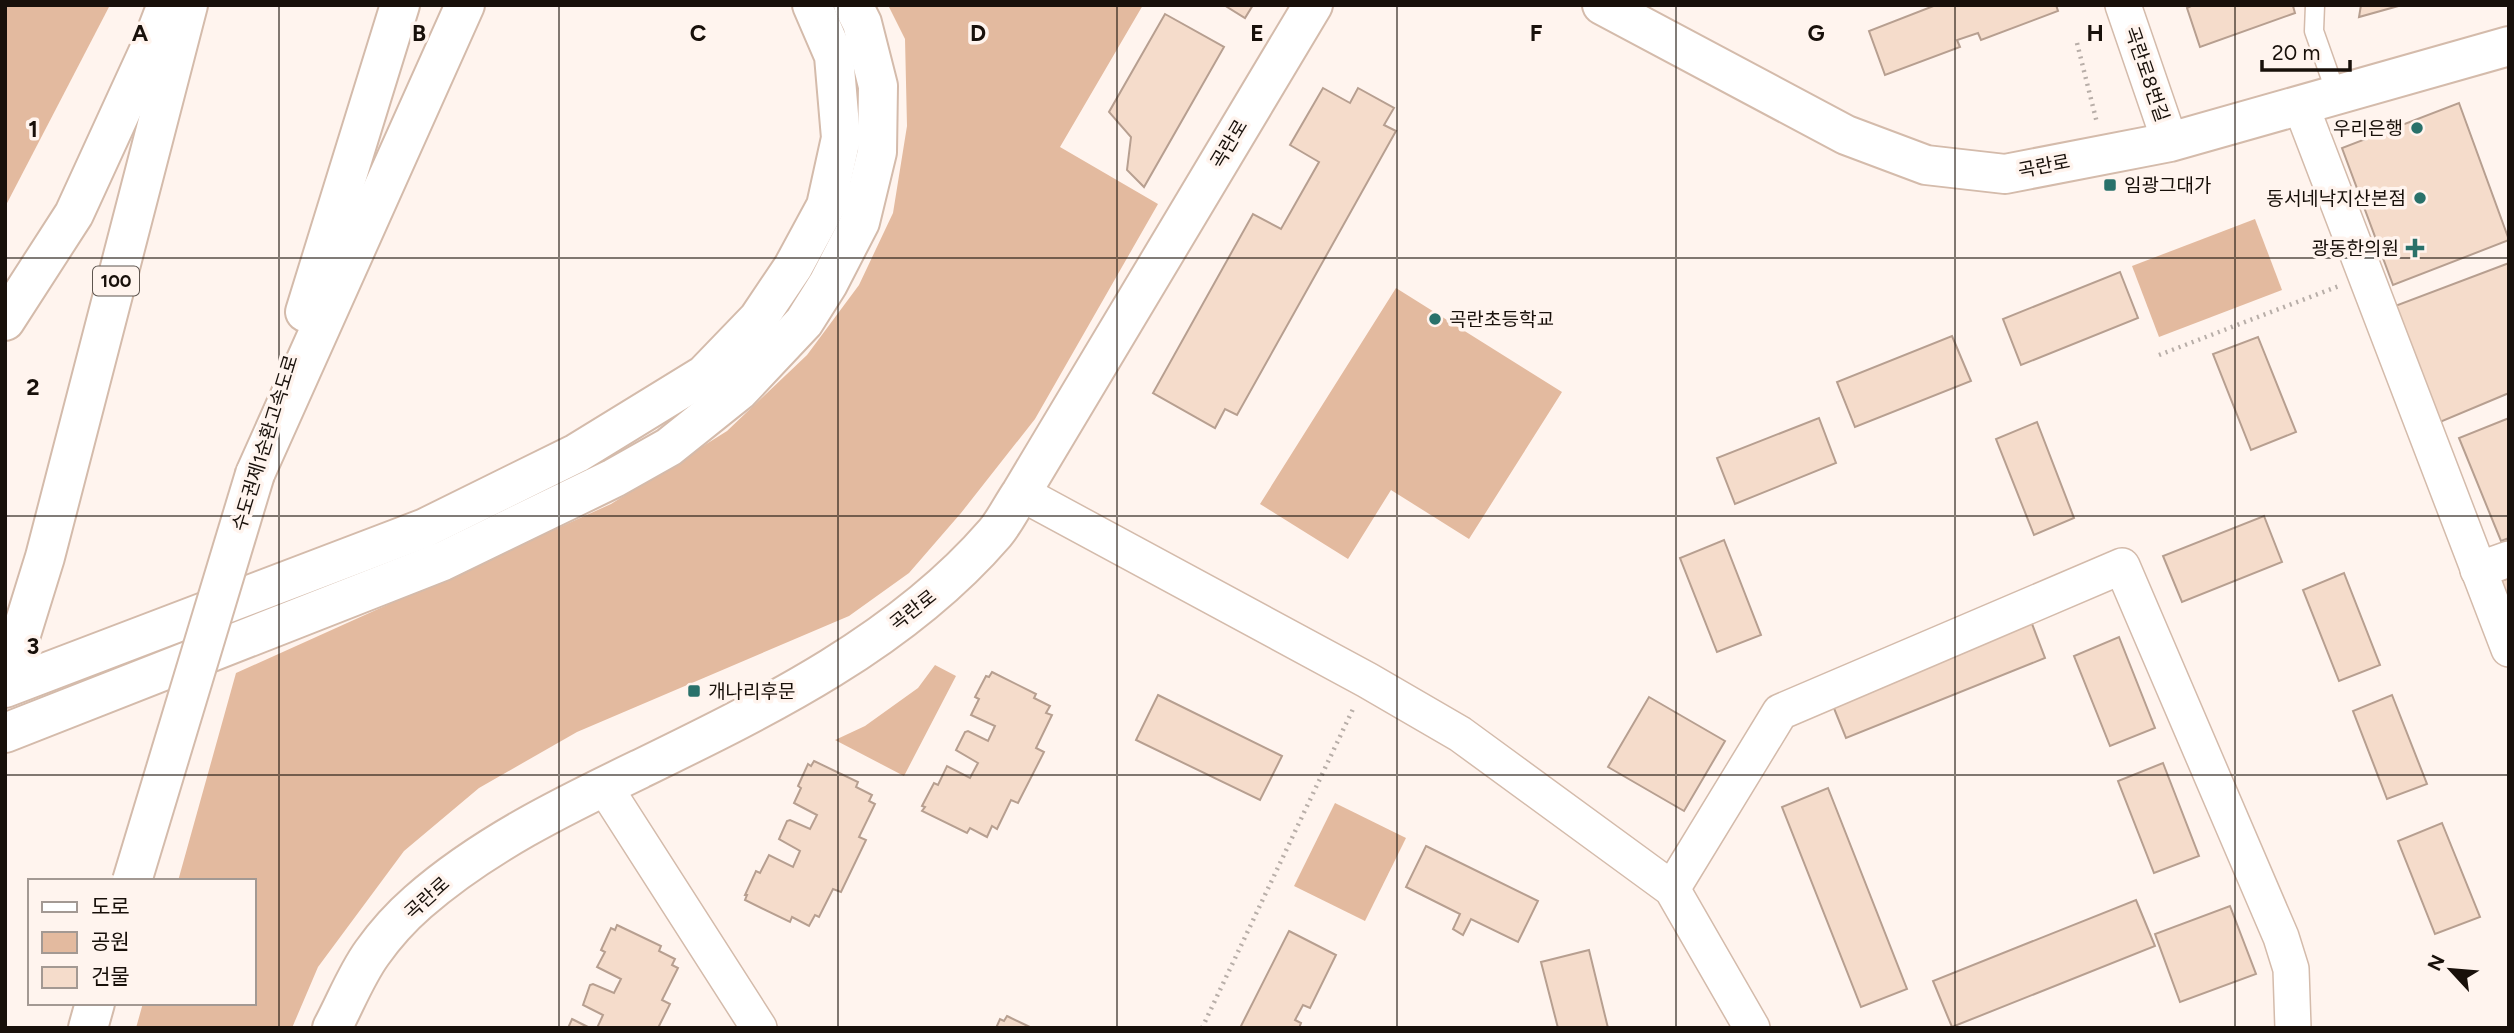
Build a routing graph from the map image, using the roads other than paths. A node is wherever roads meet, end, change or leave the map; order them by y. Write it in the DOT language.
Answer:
graph roads {
  1 [pos="167,5"];
  2 [pos="188,5"];
  3 [pos="400,5"];
  4 [pos="465,5"];
  5 [pos="812,5"];
  6 [pos="853,5"];
  7 [pos="1314,5"];
  8 [pos="1602,5"];
  9 [pos="2123,5"];
  10 [pos="2315,5"];
  11 [pos="2509,47"];
  12 [pos="2337,96"];
  13 [pos="2301,106"];
  14 [pos="2170,142"];
  15 [pos="5,321"];
  16 [pos="256,474"];
  17 [pos="1020,493"];
  18 [pos="2494,564"];
  19 [pos="2509,649"];
  20 [pos="5,687"];
  21 [pos="5,733"];
  22 [pos="604,786"];
  23 [pos="133,879"];
  24 [pos="1672,890"];
  25 [pos="94,1005"];
  26 [pos="88,1028"];
  27 [pos="332,1028"];
  28 [pos="760,1028"];
  29 [pos="1752,1028"];
  30 [pos="2293,1028"];
  1 -- 15 [label="main road"];
  2 -- 20 [label="main road, 100"];
  3 -- 16 [label="main road, 수도권제1순환고속도로"];
  4 -- 16 [label="main road"];
  5 -- 20 [label="main road"];
  6 -- 21 [label="main road"];
  7 -- 17 [label="main road, 곡란로"];
  8 -- 14 [label="main road, 곡란로"];
  9 -- 14 [label="street, 곡란로8번길"];
  10 -- 12 [label="lane"];
  11 -- 12 [label="main road, 곡란로"];
  12 -- 13 [label="main road, 곡란로"];
  13 -- 14 [label="main road, 곡란로"];
  13 -- 18 [label="street"];
  16 -- 23 [label="main road, 수도권제1순환고속도로, bridge"];
  17 -- 22 [label="main road, 곡란로"];
  17 -- 24 [label="street"];
  18 -- 19 [label="street"];
  22 -- 27 [label="main road, 곡란로"];
  22 -- 28 [label="street"];
  24 -- 29 [label="street"];
  24 -- 30 [label="street"];
  25 -- 26 [label="main road"];
}
